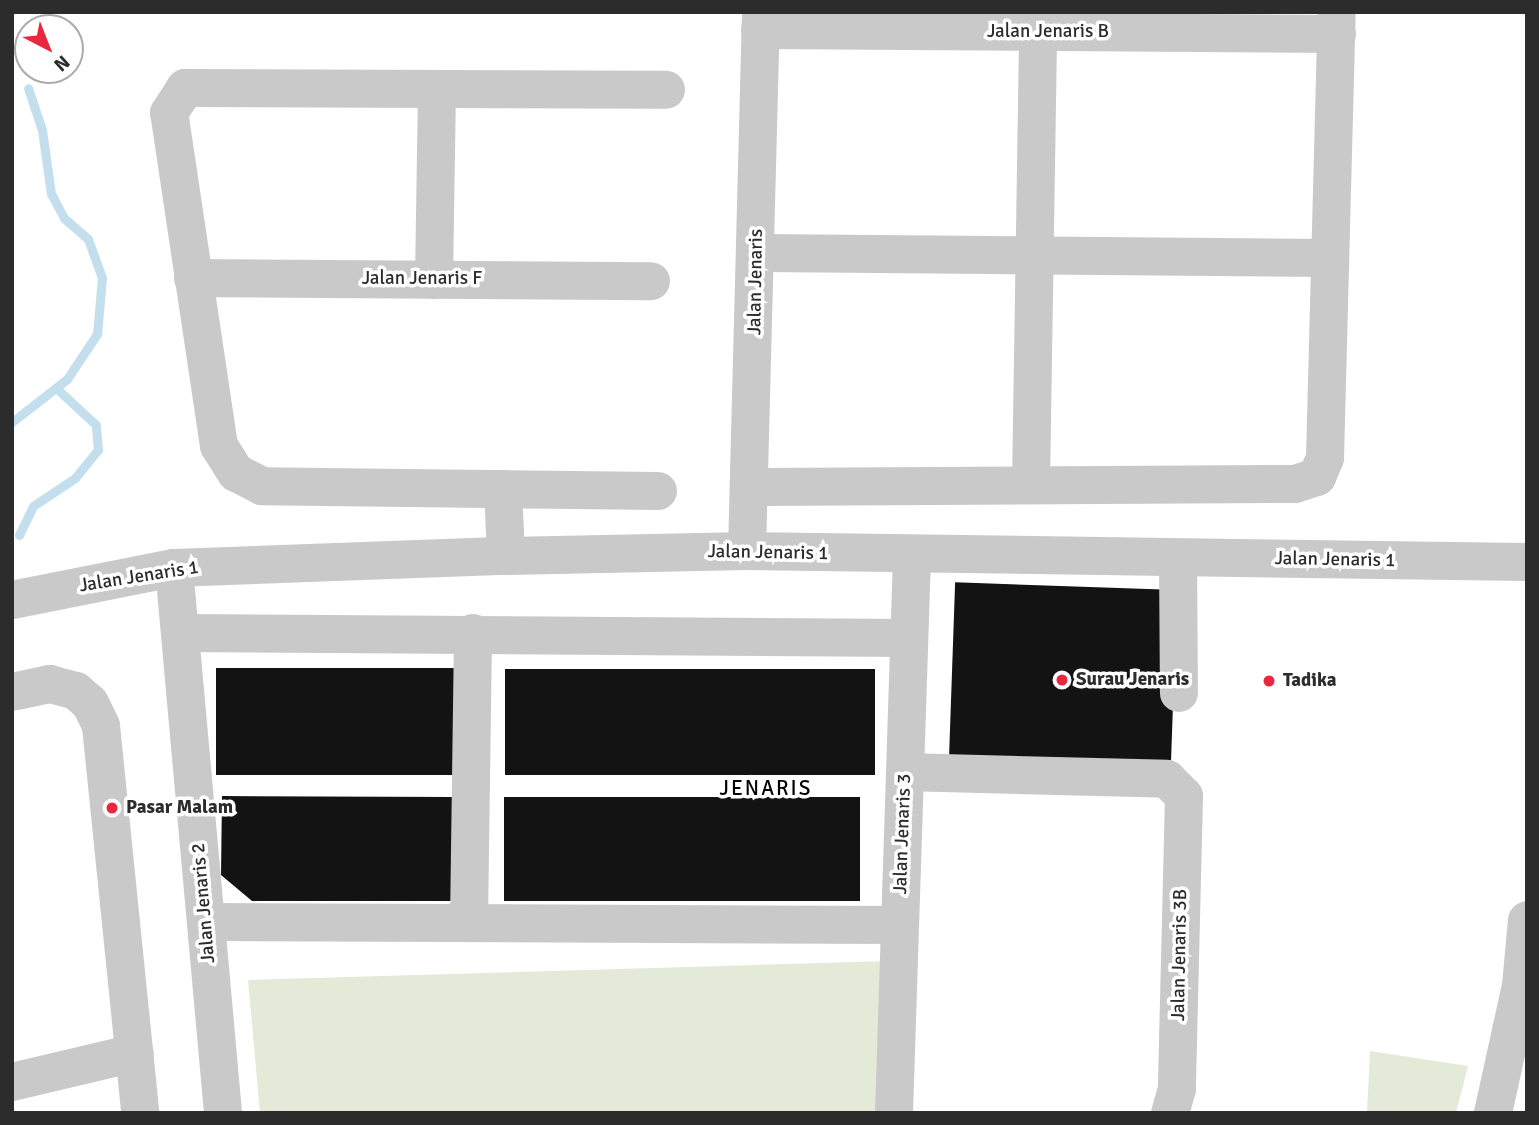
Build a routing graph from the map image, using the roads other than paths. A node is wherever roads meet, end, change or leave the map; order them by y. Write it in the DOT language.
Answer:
graph roads {
  1 [pos="761,21"];
  2 [pos="1337,23"];
  3 [pos="1038,31"];
  4 [pos="437,89"];
  5 [pos="666,90"];
  6 [pos="758,253"];
  7 [pos="1035,256"];
  8 [pos="1330,258"];
  9 [pos="193,278"];
  10 [pos="434,280"];
  11 [pos="652,281"];
  12 [pos="1031,485"];
  13 [pos="750,487"];
  14 [pos="503,489"];
  15 [pos="658,491"];
  16 [pos="747,551"];
  17 [pos="506,556"];
  18 [pos="912,556"];
  19 [pos="1178,558"];
  20 [pos="1527,562"];
  21 [pos="174,568"];
  22 [pos="12,600"];
  23 [pos="180,634"];
  24 [pos="473,634"];
  25 [pos="909,639"];
  26 [pos="12,692"];
  27 [pos="1179,693"];
  28 [pos="905,772"];
  29 [pos="1527,920"];
  30 [pos="206,922"];
  31 [pos="469,922"];
  32 [pos="900,925"];
  33 [pos="135,1054"];
  34 [pos="12,1082"];
  35 [pos="140,1113"];
  36 [pos="223,1113"];
  37 [pos="894,1113"];
  38 [pos="1170,1113"];
  39 [pos="1493,1113"];
  1 -- 3 [label="street, Jalan Jenaris B"];
  1 -- 6 [label="street, Jalan Jenaris"];
  2 -- 3 [label="street, Jalan Jenaris B"];
  2 -- 8 [label="street"];
  3 -- 7 [label="street"];
  4 -- 5 [label="street"];
  4 -- 9 [label="street"];
  4 -- 10 [label="street"];
  6 -- 7 [label="street"];
  6 -- 13 [label="street, Jalan Jenaris"];
  7 -- 8 [label="street"];
  7 -- 12 [label="street"];
  8 -- 12 [label="street"];
  9 -- 10 [label="street, Jalan Jenaris F"];
  9 -- 14 [label="street"];
  10 -- 11 [label="street, Jalan Jenaris F"];
  12 -- 13 [label="street"];
  13 -- 16 [label="street, Jalan Jenaris"];
  14 -- 15 [label="street"];
  14 -- 17 [label="street"];
  16 -- 17 [label="street, Jalan Jenaris 1"];
  16 -- 18 [label="street, Jalan Jenaris 1"];
  17 -- 21 [label="street, Jalan Jenaris 1"];
  18 -- 19 [label="street, Jalan Jenaris 1"];
  18 -- 25 [label="street, Jalan Jenaris 3"];
  19 -- 20 [label="street, Jalan Jenaris 1"];
  19 -- 27 [label="street"];
  21 -- 22 [label="street, Jalan Jenaris 1"];
  21 -- 23 [label="street, Jalan Jenaris 2"];
  23 -- 24 [label="street"];
  23 -- 30 [label="street, Jalan Jenaris 2"];
  24 -- 25 [label="street"];
  24 -- 31 [label="street"];
  25 -- 28 [label="street, Jalan Jenaris 3"];
  26 -- 33 [label="street"];
  28 -- 32 [label="street, Jalan Jenaris 3"];
  28 -- 38 [label="street, Jalan Jenaris 3B"];
  29 -- 39 [label="street"];
  30 -- 31 [label="street"];
  30 -- 36 [label="street, Jalan Jenaris 2"];
  31 -- 32 [label="street"];
  32 -- 37 [label="street, Jalan Jenaris 3"];
  33 -- 34 [label="street"];
  33 -- 35 [label="street"];
}
